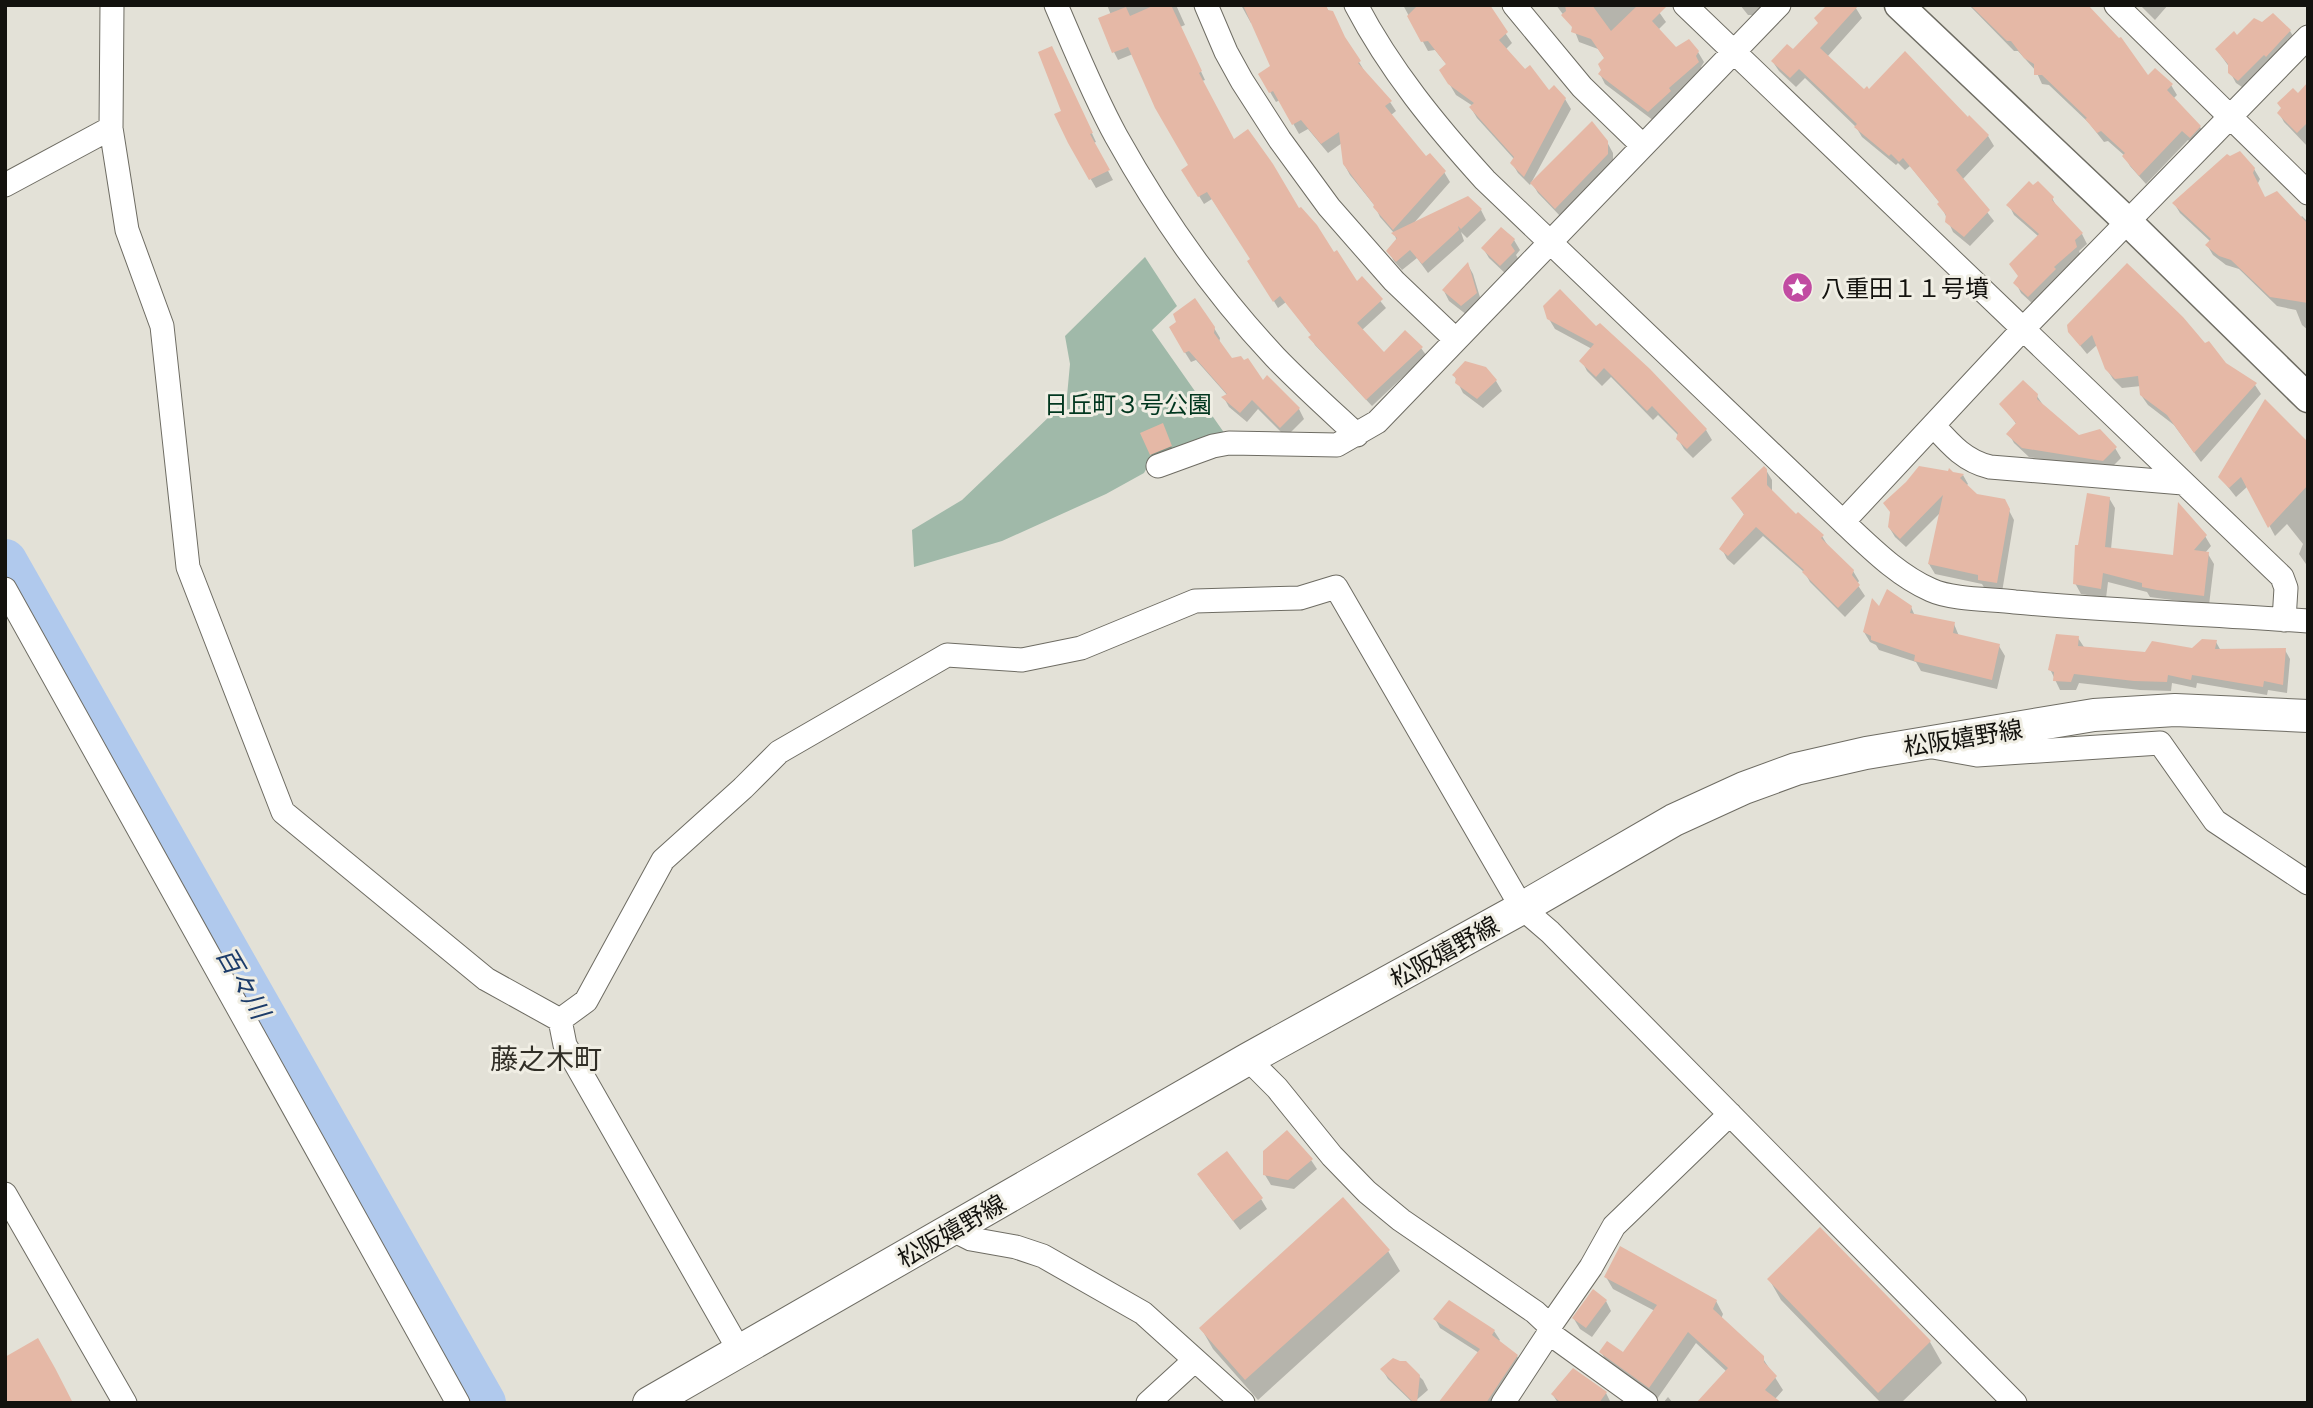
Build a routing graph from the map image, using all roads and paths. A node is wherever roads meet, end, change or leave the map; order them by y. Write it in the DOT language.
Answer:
graph roads {
  1 [pos="112,5"];
  2 [pos="1056,5"];
  3 [pos="1206,5"];
  4 [pos="1356,5"];
  5 [pos="1514,5"];
  6 [pos="1685,5"];
  7 [pos="1779,5"];
  8 [pos="1899,5"];
  9 [pos="2116,5"];
  10 [pos="2308,37"];
  11 [pos="1734,52"];
  12 [pos="2231,118"];
  13 [pos="111,128"];
  14 [pos="1643,146"];
  15 [pos="5,185"];
  16 [pos="2308,193"];
  17 [pos="2128,222"];
  18 [pos="1550,243"];
  19 [pos="2022,330"];
  20 [pos="1456,340"];
  21 [pos="2308,398"];
  22 [pos="1934,426"];
  23 [pos="1357,435"];
  24 [pos="1158,466"];
  25 [pos="2183,484"];
  26 [pos="1843,522"];
  27 [pos="5,589"];
  28 [pos="2284,620"];
  29 [pos="2308,621"];
  30 [pos="2308,716"];
  31 [pos="1913,744"];
  32 [pos="2308,883"];
  33 [pos="1522,908"];
  34 [pos="559,1020"];
  35 [pos="1248,1059"];
  36 [pos="1730,1114"];
  37 [pos="5,1194"];
  38 [pos="953,1230"];
  39 [pos="1550,1330"];
  40 [pos="739,1350"];
  41 [pos="1195,1360"];
  42 [pos="125,1403"];
  43 [pos="458,1403"];
  44 [pos="649,1403"];
  45 [pos="1148,1403"];
  46 [pos="1243,1403"];
  47 [pos="1503,1403"];
  48 [pos="1646,1403"];
  49 [pos="2015,1403"];
  1 -- 13 [label="street"];
  2 -- 23 [label="street"];
  3 -- 20 [label="street"];
  4 -- 18 [label="street"];
  5 -- 14 [label="street"];
  6 -- 11 [label="street"];
  7 -- 11 [label="street"];
  8 -- 17 [label="street"];
  9 -- 12 [label="street"];
  10 -- 12 [label="street"];
  11 -- 14 [label="street"];
  11 -- 19 [label="street"];
  12 -- 16 [label="street"];
  12 -- 17 [label="street"];
  13 -- 15 [label="street"];
  13 -- 34 [label="street"];
  14 -- 18 [label="street"];
  17 -- 19 [label="street"];
  17 -- 21 [label="street"];
  18 -- 20 [label="street"];
  18 -- 26 [label="street"];
  19 -- 22 [label="street"];
  19 -- 25 [label="street"];
  20 -- 23 [label="street"];
  22 -- 25 [label="street"];
  22 -- 26 [label="street"];
  23 -- 24 [label="street"];
  25 -- 28 [label="street"];
  26 -- 28 [label="street"];
  27 -- 43 [label="street"];
  28 -- 29 [label="street"];
  30 -- 31 [label="main road, 松阪嬉野線"];
  31 -- 32 [label="street"];
  31 -- 33 [label="main road, 松阪嬉野線"];
  33 -- 34 [label="street"];
  33 -- 35 [label="main road, 松阪嬉野線"];
  33 -- 36 [label="street"];
  34 -- 40 [label="street"];
  35 -- 38 [label="main road, 松阪嬉野線"];
  35 -- 39 [label="street"];
  36 -- 39 [label="street"];
  36 -- 49 [label="street"];
  37 -- 42 [label="street"];
  38 -- 40 [label="main road, 松阪嬉野線"];
  38 -- 41 [label="street"];
  39 -- 47 [label="street"];
  39 -- 48 [label="street"];
  40 -- 44 [label="main road, 松阪嬉野線"];
  41 -- 45 [label="street"];
  41 -- 46 [label="street"];
}
